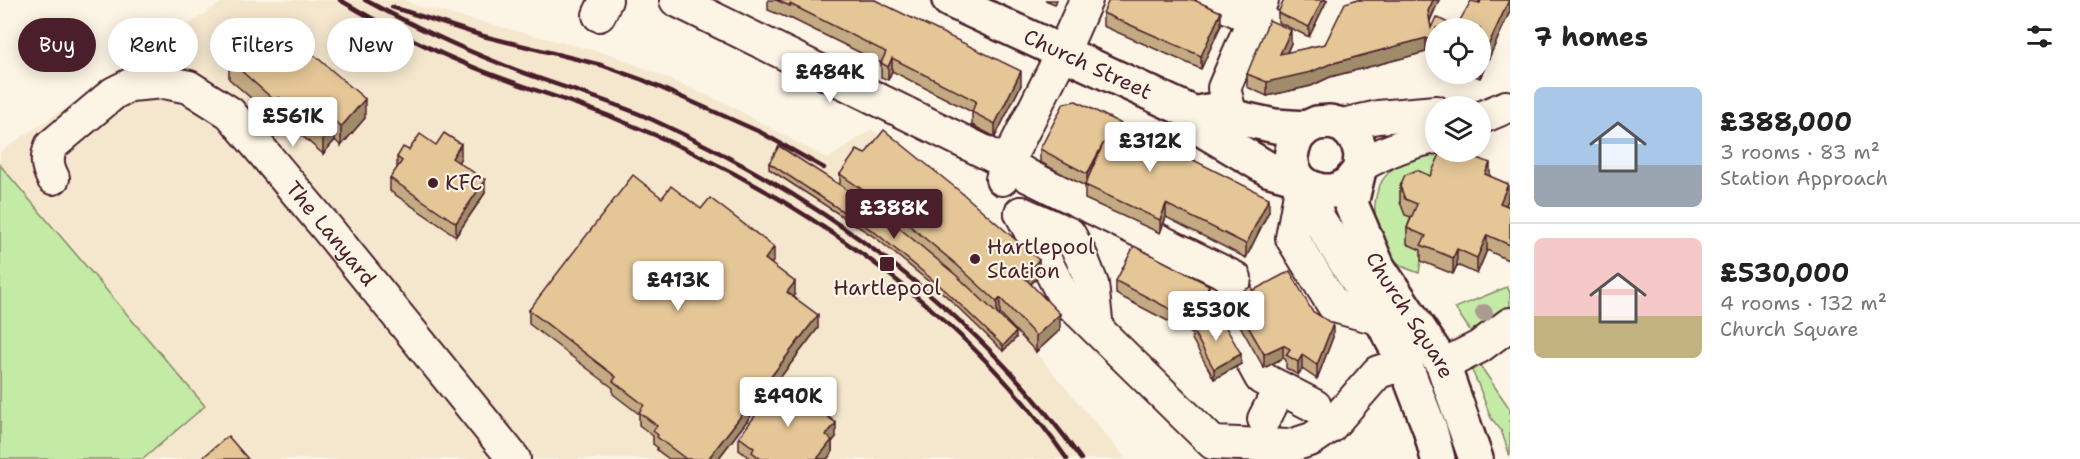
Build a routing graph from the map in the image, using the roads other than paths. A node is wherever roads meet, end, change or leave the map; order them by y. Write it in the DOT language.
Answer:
graph roads {
  1 [pos="676,0"];
  2 [pos="949,0"];
  3 [pos="1086,0"];
  4 [pos="1213,0"];
  5 [pos="1343,0"];
  6 [pos="1258,9"];
  7 [pos="1063,52"];
  8 [pos="1425,113"];
  9 [pos="1195,114"];
  10 [pos="1232,117"];
  11 [pos="1342,125"];
  12 [pos="1306,128"];
  13 [pos="1425,139"];
  14 [pos="1359,169"];
  15 [pos="1004,171"];
  16 [pos="53,178"];
  17 [pos="1302,182"];
  18 [pos="1021,213"];
  19 [pos="1510,324"];
  20 [pos="1405,364"];
  21 [pos="1443,365"];
  22 [pos="1280,388"];
  23 [pos="1315,406"];
  24 [pos="1261,432"];
  25 [pos="505,456"];
  26 [pos="1438,459"];
  27 [pos="1476,459"];
  1 -- 15 [label="street"];
  2 -- 7 [label="main road, Church Street"];
  3 -- 7 [label="street"];
  4 -- 6 [label="street"];
  5 -- 6 [label="street"];
  6 -- 10 [label="street"];
  7 -- 9 [label="main road, Church Street"];
  7 -- 15 [label="street"];
  8 -- 11 [label="street"];
  9 -- 10 [label="main road, Church Street"];
  9 -- 17 [label="main road, Church Street"];
  10 -- 12 [label="main road, Church Street"];
  11 -- 12 [label="main road, Church Street"];
  11 -- 14 [label="main road"];
  12 -- 17 [label="main road"];
  13 -- 14 [label="street"];
  14 -- 17 [label="main road, Church Street"];
  14 -- 21 [label="main road, Church Square"];
  15 -- 22 [label="street"];
  16 -- 25 [label="street, The Lanyard"];
  17 -- 20 [label="main road, Church Square"];
  18 -- 24 [label="street"];
  19 -- 21 [label="street"];
  20 -- 24 [label="street"];
  20 -- 26 [label="main road, Church Square"];
  21 -- 27 [label="main road, Church Square"];
  22 -- 23 [label="street"];
  22 -- 24 [label="street"];
}
